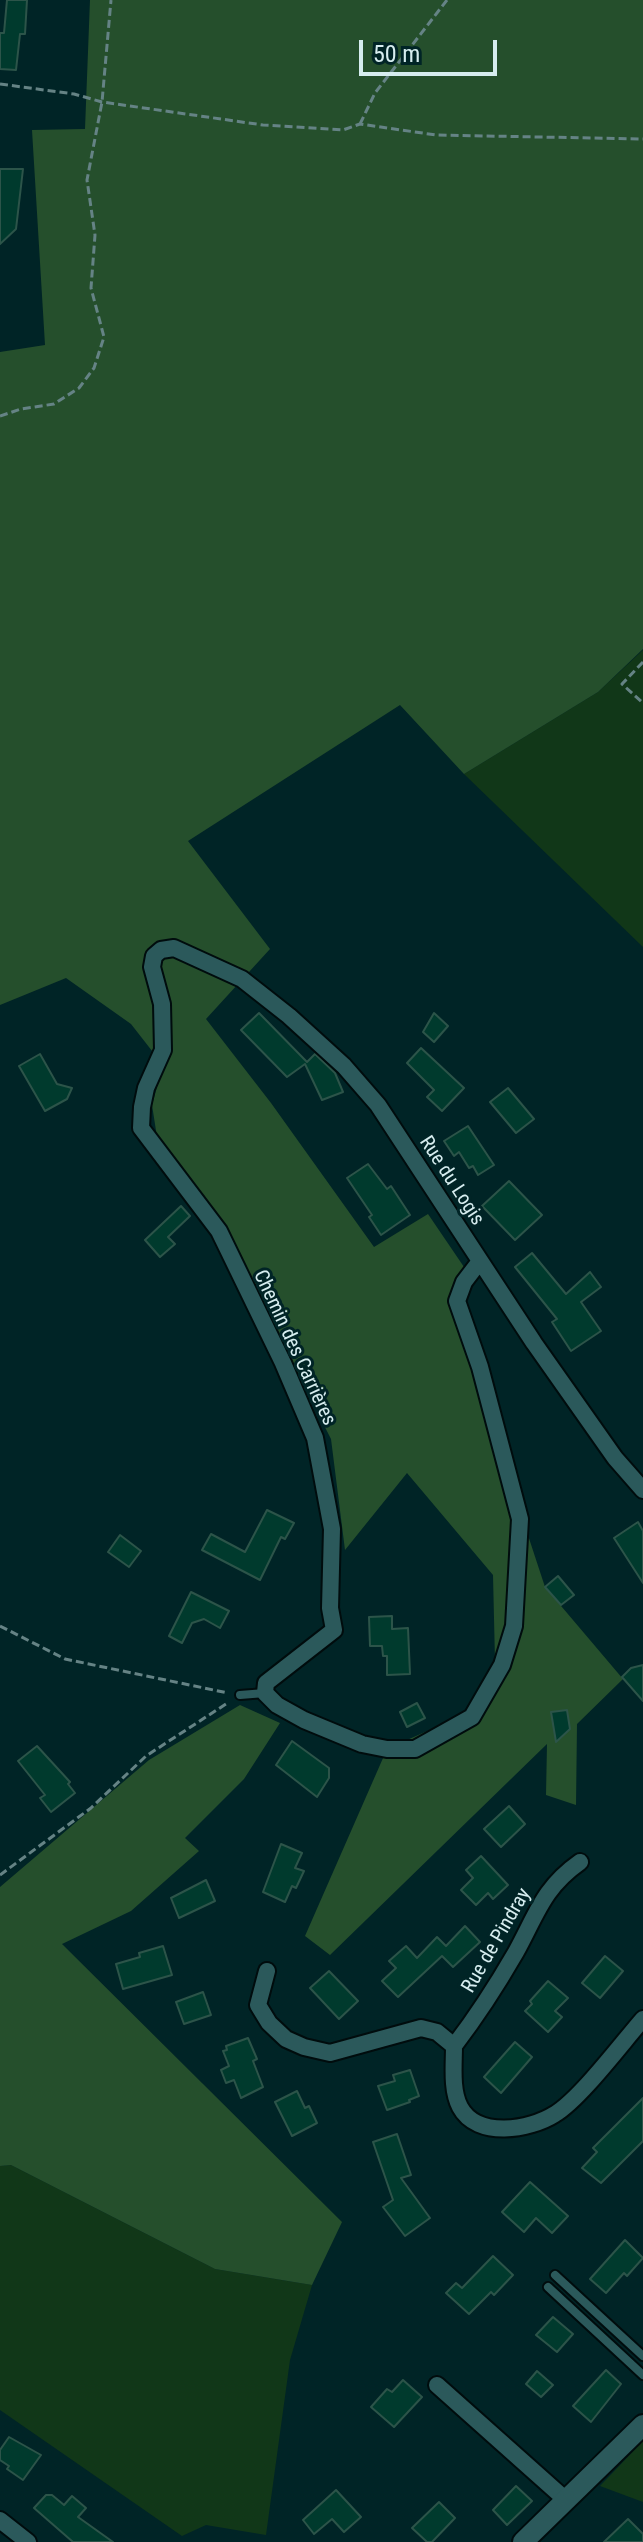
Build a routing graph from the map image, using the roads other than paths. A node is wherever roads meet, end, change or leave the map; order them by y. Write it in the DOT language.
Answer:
graph roads {
  1 [pos="174,948"];
  2 [pos="480,1261"];
  3 [pos="643,1490"];
  4 [pos="265,1693"];
  5 [pos="240,1695"];
  6 [pos="580,1862"];
  7 [pos="267,1971"];
  8 [pos="643,2019"];
  9 [pos="454,2046"];
  10 [pos="555,2275"];
  11 [pos="548,2287"];
  12 [pos="643,2356"];
  13 [pos="643,2375"];
  14 [pos="437,2385"];
  15 [pos="643,2425"];
  16 [pos="566,2500"];
  17 [pos="0,2520"];
  18 [pos="28,2542"];
  19 [pos="523,2542"];
  1 -- 2 [label="street, Rue du Logis"];
  1 -- 4 [label="street, Chemin des Carrières"];
  2 -- 3 [label="street, Rue du Logis"];
  2 -- 4 [label="street"];
  4 -- 5 [label="lane"];
  6 -- 9 [label="street, Rue de Pindray"];
  7 -- 9 [label="street"];
  8 -- 9 [label="street"];
  10 -- 12 [label="lane"];
  11 -- 13 [label="lane"];
  14 -- 16 [label="street"];
  15 -- 16 [label="street"];
  16 -- 19 [label="street"];
  17 -- 18 [label="street"];
}
